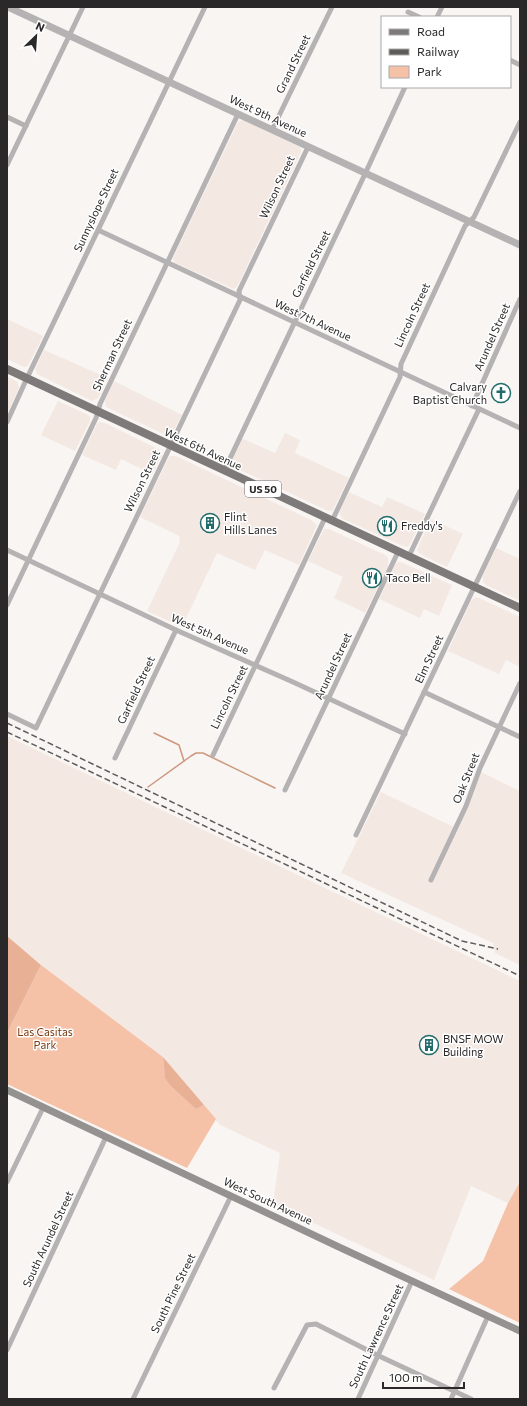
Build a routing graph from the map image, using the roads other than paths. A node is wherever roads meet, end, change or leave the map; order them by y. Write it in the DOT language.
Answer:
graph roads {
  1 [pos="8,7"];
  2 [pos="83,7"];
  3 [pos="205,7"];
  4 [pos="332,7"];
  5 [pos="408,12"];
  6 [pos="417,16"];
  7 [pos="69,36"];
  8 [pos="511,60"];
  9 [pos="520,65"];
  10 [pos="168,82"];
  11 [pos="405,88"];
  12 [pos="238,114"];
  13 [pos="7,117"];
  14 [pos="520,122"];
  15 [pos="26,126"];
  16 [pos="272,130"];
  17 [pos="308,147"];
  18 [pos="7,165"];
  19 [pos="366,174"];
  20 [pos="470,222"];
  21 [pos="98,230"];
  22 [pos="520,245"];
  23 [pos="167,263"];
  24 [pos="240,296"];
  25 [pos="520,299"];
  26 [pos="294,322"];
  27 [pos="7,369"];
  28 [pos="400,372"];
  29 [pos="27,378"];
  30 [pos="472,406"];
  31 [pos="479,409"];
  32 [pos="98,412"];
  33 [pos="7,422"];
  34 [pos="520,428"];
  35 [pos="170,446"];
  36 [pos="224,471"];
  37 [pos="520,492"];
  38 [pos="329,519"];
  39 [pos="7,550"];
  40 [pos="398,552"];
  41 [pos="409,556"];
  42 [pos="28,560"];
  43 [pos="474,587"];
  44 [pos="99,594"];
  45 [pos="7,605"];
  46 [pos="520,608"];
  47 [pos="176,630"];
  48 [pos="256,666"];
  49 [pos="520,683"];
  50 [pos="424,692"];
  51 [pos="328,699"];
  52 [pos="7,714"];
  53 [pos="499,727"];
  54 [pos="405,734"];
  55 [pos="520,737"];
  56 [pos="213,755"];
  57 [pos="115,758"];
  58 [pos="285,790"];
  59 [pos="356,836"];
  60 [pos="431,880"];
  61 [pos="7,1090"];
  62 [pos="44,1108"];
  63 [pos="106,1137"];
  64 [pos="10,1170"];
  65 [pos="7,1182"];
  66 [pos="231,1196"];
  67 [pos="412,1281"];
  68 [pos="488,1316"];
  69 [pos="520,1331"];
  70 [pos="7,1350"];
  71 [pos="379,1356"];
  72 [pos="274,1388"];
  73 [pos="455,1391"];
  74 [pos="133,1399"];
  75 [pos="358,1399"];
  76 [pos="451,1399"];
  77 [pos="471,1399"];
  1 -- 7 [label="street, West 9th Avenue"];
  2 -- 7 [label="street"];
  3 -- 10 [label="street, Sunnyslope Street"];
  4 -- 16 [label="street, Grand Street"];
  5 -- 6 [label="street"];
  7 -- 10 [label="street, West 9th Avenue"];
  7 -- 15 [label="street"];
  8 -- 9 [label="street"];
  10 -- 12 [label="street, West 9th Avenue"];
  10 -- 21 [label="street, Sunnyslope Street"];
  11 -- 19 [label="street, Garfield Street"];
  12 -- 16 [label="street, West 9th Avenue"];
  12 -- 23 [label="street, Sherman Street"];
  13 -- 15 [label="street"];
  14 -- 20 [label="street, Lincoln Street"];
  15 -- 18 [label="street"];
  16 -- 17 [label="street, West 9th Avenue"];
  17 -- 19 [label="street, West 9th Avenue"];
  17 -- 24 [label="street, Wilson Street"];
  19 -- 20 [label="street, West 9th Avenue"];
  19 -- 26 [label="street, Garfield Street"];
  20 -- 22 [label="street, West 9th Avenue"];
  20 -- 28 [label="street, Lincoln Street"];
  21 -- 23 [label="street, West 7th Avenue"];
  21 -- 29 [label="street, Sunnyslope Street"];
  23 -- 24 [label="street, West 7th Avenue"];
  23 -- 32 [label="street, Sherman Street"];
  24 -- 26 [label="street, West 7th Avenue"];
  24 -- 35 [label="street, Wilson Street"];
  25 -- 30 [label="street, Arundel Street"];
  26 -- 28 [label="street, West 7th Avenue"];
  26 -- 36 [label="street, Garfield Street"];
  27 -- 29 [label="main road, West 6th Avenue / US 50"];
  28 -- 30 [label="street, West 7th Avenue"];
  28 -- 38 [label="street, Lincoln Street"];
  29 -- 32 [label="main road, West 6th Avenue / US 50"];
  29 -- 33 [label="street, Sunnyslope Street"];
  30 -- 31 [label="street, West 7th Avenue"];
  31 -- 34 [label="street, West 7th Avenue"];
  31 -- 41 [label="street"];
  32 -- 35 [label="main road, West 6th Avenue / US 50"];
  32 -- 42 [label="street, Sherman Street"];
  35 -- 36 [label="main road, West 6th Avenue / US 50"];
  35 -- 44 [label="street, Wilson Street"];
  36 -- 38 [label="main road, West 6th Avenue / US 50"];
  37 -- 43 [label="street, Elm Street"];
  38 -- 40 [label="main road, West 6th Avenue / US 50"];
  38 -- 48 [label="street, Lincoln Street"];
  39 -- 42 [label="street, West 5th Avenue"];
  40 -- 41 [label="main road, West 6th Avenue / US 50"];
  40 -- 51 [label="street, Arundel Street"];
  41 -- 43 [label="main road, West 6th Avenue / US 50"];
  42 -- 44 [label="street, West 5th Avenue"];
  42 -- 45 [label="street, Sherman Street"];
  43 -- 46 [label="main road, West 6th Avenue / US 50"];
  43 -- 50 [label="street, Elm Street"];
  44 -- 47 [label="street, West 5th Avenue"];
  44 -- 52 [label="street, Wilson Street"];
  47 -- 48 [label="street, West 5th Avenue"];
  47 -- 57 [label="street, Garfield Street"];
  48 -- 51 [label="street, West 5th Avenue"];
  48 -- 56 [label="street, Lincoln Street"];
  49 -- 53 [label="street, Oak Street"];
  50 -- 53 [label="street"];
  50 -- 54 [label="street, Elm Street"];
  51 -- 54 [label="street, West 5th Avenue"];
  51 -- 58 [label="street, Arundel Street"];
  53 -- 55 [label="street"];
  53 -- 60 [label="street, Oak Street"];
  54 -- 59 [label="street, Elm Street"];
  61 -- 62 [label="main road, West South Avenue"];
  62 -- 63 [label="main road, West South Avenue"];
  62 -- 64 [label="street"];
  63 -- 66 [label="main road, West South Avenue"];
  63 -- 70 [label="street, South Arundel Street"];
  64 -- 65 [label="street"];
  66 -- 67 [label="main road, West South Avenue"];
  66 -- 74 [label="street, South Pine Street"];
  67 -- 68 [label="main road, West South Avenue"];
  67 -- 71 [label="street, South Lawrence Street"];
  68 -- 69 [label="main road, West South Avenue"];
  68 -- 73 [label="street"];
  71 -- 72 [label="street"];
  71 -- 73 [label="street"];
  71 -- 75 [label="street, South Lawrence Street"];
  73 -- 76 [label="street"];
  73 -- 77 [label="street"];
}
